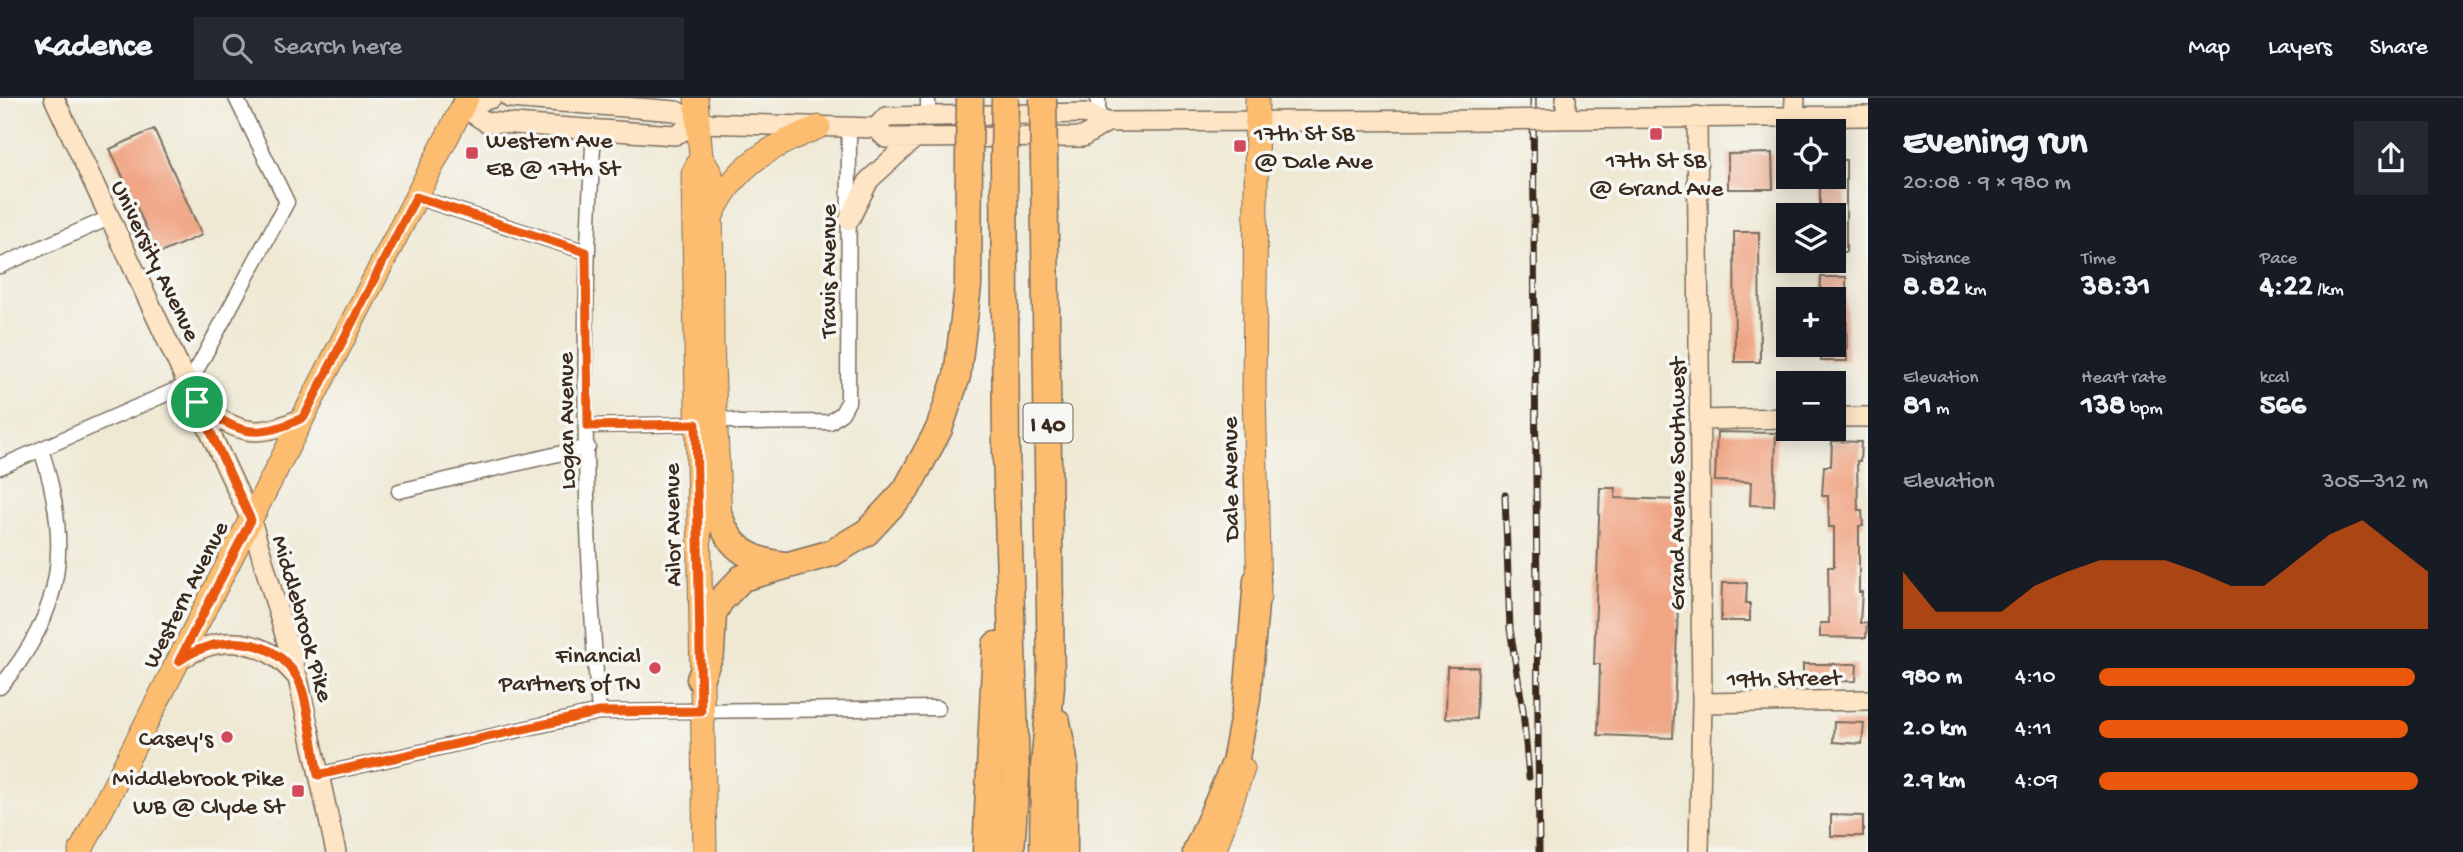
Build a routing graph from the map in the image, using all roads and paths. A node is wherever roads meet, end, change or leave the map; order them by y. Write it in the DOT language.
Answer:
graph roads {
  1 [pos="54,98"];
  2 [pos="236,98"];
  3 [pos="492,98"];
  4 [pos="510,98"];
  5 [pos="696,98"];
  6 [pos="970,98"];
  7 [pos="1005,98"];
  8 [pos="1043,98"];
  9 [pos="1098,98"];
  10 [pos="1258,98"];
  11 [pos="1566,98"];
  12 [pos="1795,98"];
  13 [pos="465,102"];
  14 [pos="928,107"];
  15 [pos="1697,116"];
  16 [pos="1868,116"];
  17 [pos="1559,118"];
  18 [pos="1794,119"];
  19 [pos="1102,120"];
  20 [pos="1256,122"];
  21 [pos="699,123"];
  22 [pos="820,127"];
  23 [pos="849,128"];
  24 [pos="876,128"];
  25 [pos="594,130"];
  26 [pos="915,138"];
  27 [pos="701,157"];
  28 [pos="416,197"];
  29 [pos="711,216"];
  30 [pos="108,218"];
  31 [pos="849,220"];
  32 [pos="586,252"];
  33 [pos="0,266"];
  34 [pos="189,383"];
  35 [pos="197,402"];
  36 [pos="304,417"];
  37 [pos="1846,417"];
  38 [pos="1868,417"];
  39 [pos="1776,418"];
  40 [pos="705,420"];
  41 [pos="1700,420"];
  42 [pos="588,426"];
  43 [pos="588,447"];
  44 [pos="41,449"];
  45 [pos="1006,452"];
  46 [pos="0,467"];
  47 [pos="399,491"];
  48 [pos="720,518"];
  49 [pos="251,520"];
  50 [pos="789,565"];
  51 [pos="1257,580"];
  52 [pos="179,661"];
  53 [pos="298,679"];
  54 [pos="700,679"];
  55 [pos="1051,686"];
  56 [pos="0,687"];
  57 [pos="1868,700"];
  58 [pos="1702,703"];
  59 [pos="939,708"];
  60 [pos="701,711"];
  61 [pos="599,712"];
  62 [pos="318,775"];
  63 [pos="80,852"];
  64 [pos="336,852"];
  65 [pos="705,852"];
  66 [pos="986,852"];
  67 [pos="1011,852"];
  68 [pos="1044,852"];
  69 [pos="1064,852"];
  70 [pos="1196,852"];
  71 [pos="1214,852"];
  72 [pos="1699,852"];
  1 -- 30 [label="main road, University Avenue"];
  2 -- 34 [label="street"];
  3 -- 13 [label="main road"];
  4 -- 21 [label="main road"];
  5 -- 21 [label="main road, Ailor Avenue"];
  6 -- 50 [label="highway, bridge"];
  7 -- 45 [label="highway, I 40, bridge"];
  8 -- 55 [label="highway, I 40, bridge"];
  9 -- 19 [label="street"];
  10 -- 20 [label="main road, Dale Avenue"];
  11 -- 17 [label="main road"];
  12 -- 18 [label="main road"];
  13 -- 25 [label="main road"];
  13 -- 28 [label="main road, Western Avenue"];
  14 -- 19 [label="main road"];
  14 -- 24 [label="main road"];
  15 -- 17 [label="main road"];
  15 -- 18 [label="main road"];
  15 -- 41 [label="main road, Grand Avenue Southwest"];
  16 -- 18 [label="main road"];
  17 -- 20 [label="main road, bridge"];
  19 -- 20 [label="main road"];
  19 -- 26 [label="main road"];
  20 -- 51 [label="main road, Dale Avenue"];
  21 -- 22 [label="main road"];
  21 -- 25 [label="main road"];
  21 -- 27 [label="main road, Ailor Avenue"];
  22 -- 23 [label="main road"];
  22 -- 29 [label="main road"];
  23 -- 24 [label="main road"];
  23 -- 31 [label="street, Travis Avenue"];
  24 -- 26 [label="main road"];
  25 -- 32 [label="street, Logan Avenue"];
  26 -- 31 [label="main road"];
  27 -- 29 [label="main road, Ailor Avenue"];
  27 -- 40 [label="main road, Ailor Avenue"];
  28 -- 32 [label="street"];
  28 -- 36 [label="main road, Western Avenue"];
  29 -- 40 [label="main road, Ailor Avenue"];
  30 -- 33 [label="street"];
  30 -- 34 [label="main road, University Avenue"];
  31 -- 40 [label="street, Travis Avenue"];
  32 -- 42 [label="street, Logan Avenue"];
  34 -- 35 [label="main road, University Avenue"];
  34 -- 44 [label="street"];
  35 -- 36 [label="main road"];
  35 -- 49 [label="main road, University Avenue"];
  36 -- 49 [label="main road, Western Avenue"];
  37 -- 38 [label="main road"];
  39 -- 41 [label="main road"];
  40 -- 42 [label="street"];
  40 -- 48 [label="main road, Ailor Avenue"];
  40 -- 54 [label="main road, Ailor Avenue"];
  41 -- 58 [label="main road, Grand Avenue Southwest"];
  42 -- 43 [label="street, Logan Avenue"];
  43 -- 47 [label="street"];
  43 -- 61 [label="street, Logan Avenue"];
  44 -- 46 [label="street"];
  44 -- 56 [label="street"];
  45 -- 66 [label="highway"];
  45 -- 67 [label="highway, I 40"];
  48 -- 50 [label="highway"];
  49 -- 52 [label="main road, Western Avenue"];
  49 -- 53 [label="main road, Middlebrook Pike"];
  50 -- 54 [label="highway"];
  51 -- 70 [label="highway"];
  51 -- 71 [label="main road, Dale Avenue"];
  52 -- 53 [label="main road"];
  52 -- 63 [label="main road, Western Avenue"];
  53 -- 62 [label="main road, Middlebrook Pike"];
  54 -- 60 [label="main road, Ailor Avenue"];
  55 -- 68 [label="highway, I 40"];
  55 -- 69 [label="highway"];
  57 -- 58 [label="main road, 19th Street"];
  58 -- 72 [label="main road, Grand Avenue Southwest"];
  59 -- 60 [label="street"];
  60 -- 61 [label="street"];
  60 -- 65 [label="main road, Ailor Avenue"];
  61 -- 62 [label="street"];
  62 -- 64 [label="main road, Middlebrook Pike"];
}
